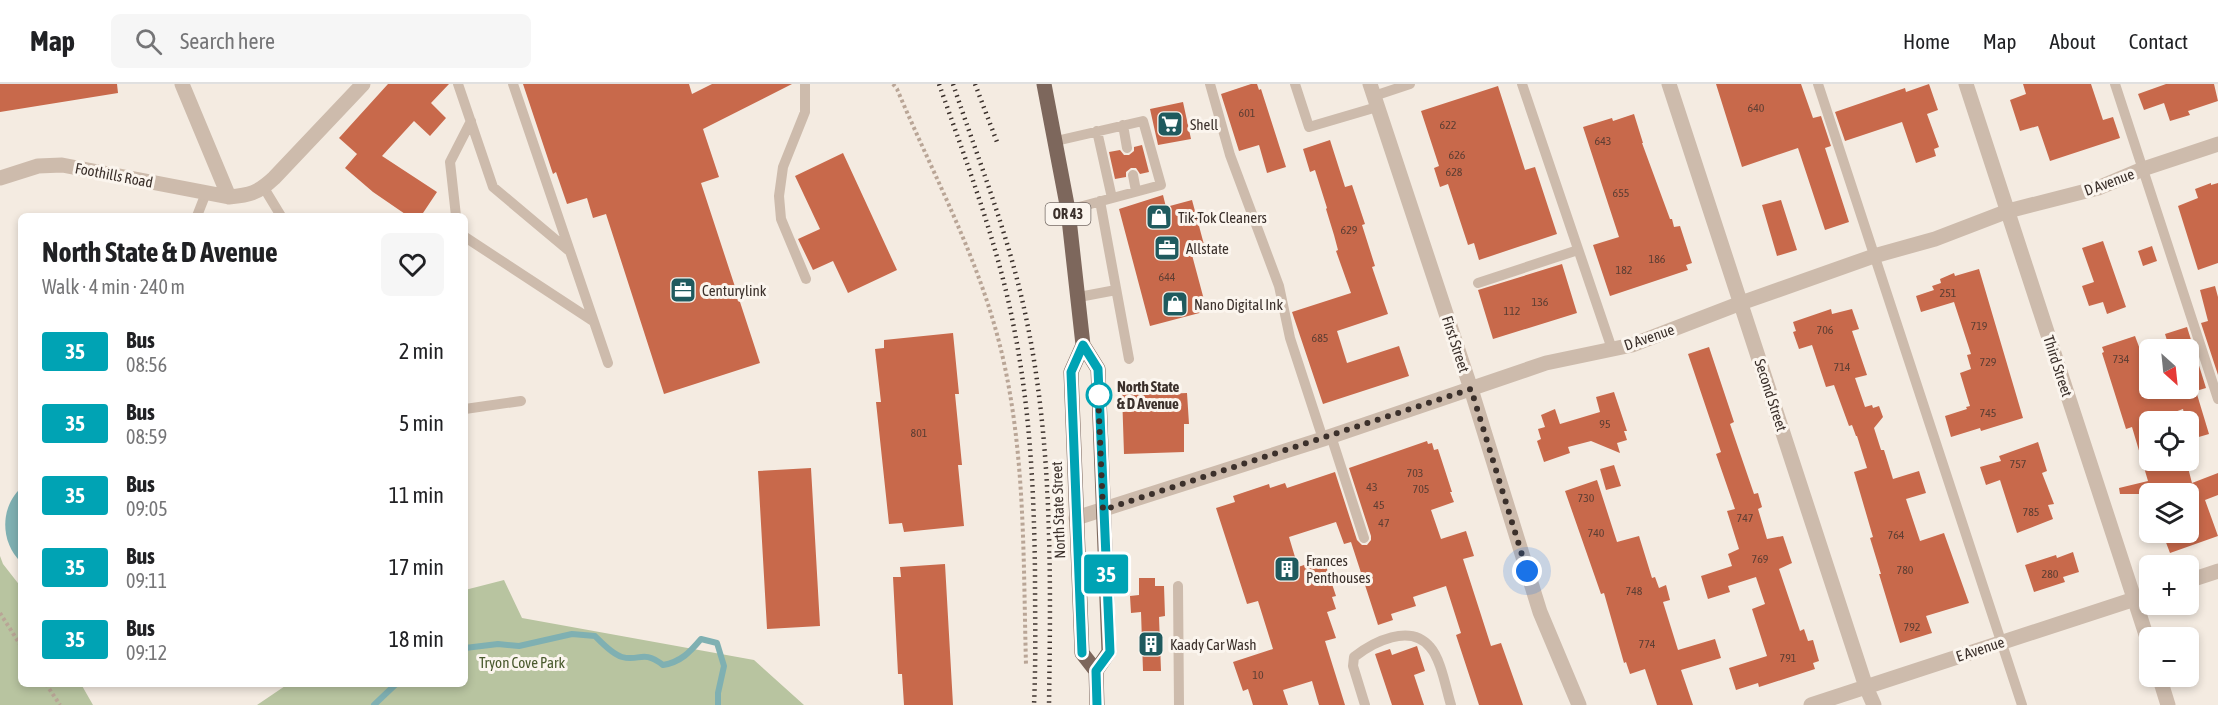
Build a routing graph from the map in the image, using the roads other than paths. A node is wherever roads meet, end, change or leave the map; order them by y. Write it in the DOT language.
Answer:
graph roads {
  1 [pos="183,84"];
  2 [pos="363,84"];
  3 [pos="458,84"];
  4 [pos="513,84"];
  5 [pos="805,84"];
  6 [pos="1044,84"];
  7 [pos="1210,84"];
  8 [pos="1295,84"];
  9 [pos="1410,84"];
  10 [pos="1522,84"];
  11 [pos="1669,84"];
  12 [pos="1818,84"];
  13 [pos="1966,84"];
  14 [pos="2115,84"];
  15 [pos="1374,96"];
  16 [pos="471,120"];
  17 [pos="1123,125"];
  18 [pos="1096,131"];
  19 [pos="1056,141"];
  20 [pos="2218,144"];
  21 [pos="1127,148"];
  22 [pos="2143,169"];
  23 [pos="1133,175"];
  24 [pos="0,178"];
  25 [pos="264,188"];
  26 [pos="1136,191"];
  27 [pos="206,193"];
  28 [pos="229,197"];
  29 [pos="1112,198"];
  30 [pos="1100,201"];
  31 [pos="1068,210"];
  32 [pos="2008,211"];
  33 [pos="198,213"];
  34 [pos="279,213"];
  35 [pos="456,213"];
  36 [pos="468,239"];
  37 [pos="569,250"];
  38 [pos="1578,250"];
  39 [pos="1874,256"];
  40 [pos="806,279"];
  41 [pos="1478,283"];
  42 [pos="1116,290"];
  43 [pos="1079,297"];
  44 [pos="1741,303"];
  45 [pos="593,321"];
  46 [pos="1083,345"];
  47 [pos="1612,349"];
  48 [pos="1129,359"];
  49 [pos="608,363"];
  50 [pos="1471,389"];
  51 [pos="2218,399"];
  52 [pos="521,401"];
  53 [pos="468,409"];
  54 [pos="1327,437"];
  55 [pos="1103,510"];
  56 [pos="1076,519"];
  57 [pos="1364,538"];
  58 [pos="2218,572"];
  59 [pos="2199,578"];
  60 [pos="1178,586"];
  61 [pos="2139,597"];
  62 [pos="2134,599"];
  63 [pos="2143,627"];
  64 [pos="2000,642"];
  65 [pos="1096,671"];
  66 [pos="1866,687"];
  67 [pos="2162,687"];
  68 [pos="1097,705"];
  69 [pos="1179,705"];
  70 [pos="1365,705"];
  71 [pos="1451,705"];
  72 [pos="1579,705"];
  73 [pos="1810,705"];
  74 [pos="1874,705"];
  75 [pos="2022,705"];
  76 [pos="2168,705"];
  1 -- 28 [label="street"];
  2 -- 25 [label="street, Foothills Road"];
  3 -- 16 [label="lane"];
  4 -- 37 [label="lane"];
  5 -- 40 [label="lane"];
  6 -- 19 [label="main road, North State Street / OR 43"];
  7 -- 54 [label="lane"];
  8 -- 15 [label="lane"];
  9 -- 15 [label="lane"];
  10 -- 38 [label="lane"];
  11 -- 44 [label="street, Second Street"];
  12 -- 39 [label="lane"];
  13 -- 32 [label="street, Third Street"];
  14 -- 22 [label="lane"];
  15 -- 50 [label="street, First Street"];
  16 -- 35 [label="lane"];
  16 -- 37 [label="lane"];
  17 -- 18 [label="lane"];
  17 -- 21 [label="lane"];
  17 -- 26 [label="lane"];
  18 -- 19 [label="lane"];
  18 -- 29 [label="lane"];
  19 -- 31 [label="main road, North State Street / OR 43"];
  20 -- 22 [label="street, D Avenue"];
  22 -- 32 [label="street, D Avenue"];
  22 -- 51 [label="lane"];
  23 -- 26 [label="lane"];
  24 -- 27 [label="street, Foothills Road"];
  25 -- 28 [label="street, Foothills Road"];
  25 -- 34 [label="lane"];
  26 -- 29 [label="lane"];
  27 -- 28 [label="street, Foothills Road"];
  27 -- 33 [label="lane"];
  29 -- 30 [label="lane"];
  30 -- 31 [label="lane"];
  30 -- 42 [label="lane"];
  31 -- 43 [label="main road, North State Street / OR 43"];
  32 -- 39 [label="street, D Avenue"];
  32 -- 62 [label="street, Third Street"];
  36 -- 45 [label="lane"];
  37 -- 45 [label="lane"];
  38 -- 41 [label="lane"];
  38 -- 47 [label="lane"];
  39 -- 44 [label="street, D Avenue"];
  39 -- 64 [label="lane"];
  42 -- 43 [label="lane"];
  42 -- 48 [label="lane"];
  43 -- 46 [label="main road, North State Street / OR 43"];
  44 -- 47 [label="street, D Avenue"];
  44 -- 66 [label="street, Second Street"];
  45 -- 49 [label="lane"];
  46 -- 55 [label="main road, North State Street / OR 43"];
  46 -- 56 [label="main road, North State Street / OR 43"];
  47 -- 50 [label="street, D Avenue"];
  50 -- 54 [label="street, D Avenue"];
  50 -- 72 [label="street, First Street"];
  52 -- 53 [label="lane"];
  54 -- 55 [label="street, D Avenue"];
  54 -- 57 [label="lane"];
  55 -- 56 [label="street, D Avenue"];
  55 -- 65 [label="main road, North State Street / OR 43"];
  56 -- 65 [label="main road, North State Street / OR 43"];
  58 -- 59 [label="street"];
  60 -- 69 [label="lane"];
  61 -- 62 [label="street, E Avenue"];
  62 -- 63 [label="street, Third Street"];
  62 -- 64 [label="street, E Avenue"];
  64 -- 66 [label="street, E Avenue"];
  64 -- 75 [label="lane"];
  65 -- 68 [label="main road, North State Street / OR 43"];
  66 -- 73 [label="street, E Avenue"];
  66 -- 74 [label="street, Second Street"];
  67 -- 76 [label="street"];
  70 -- 71 [label="lane"];
}
